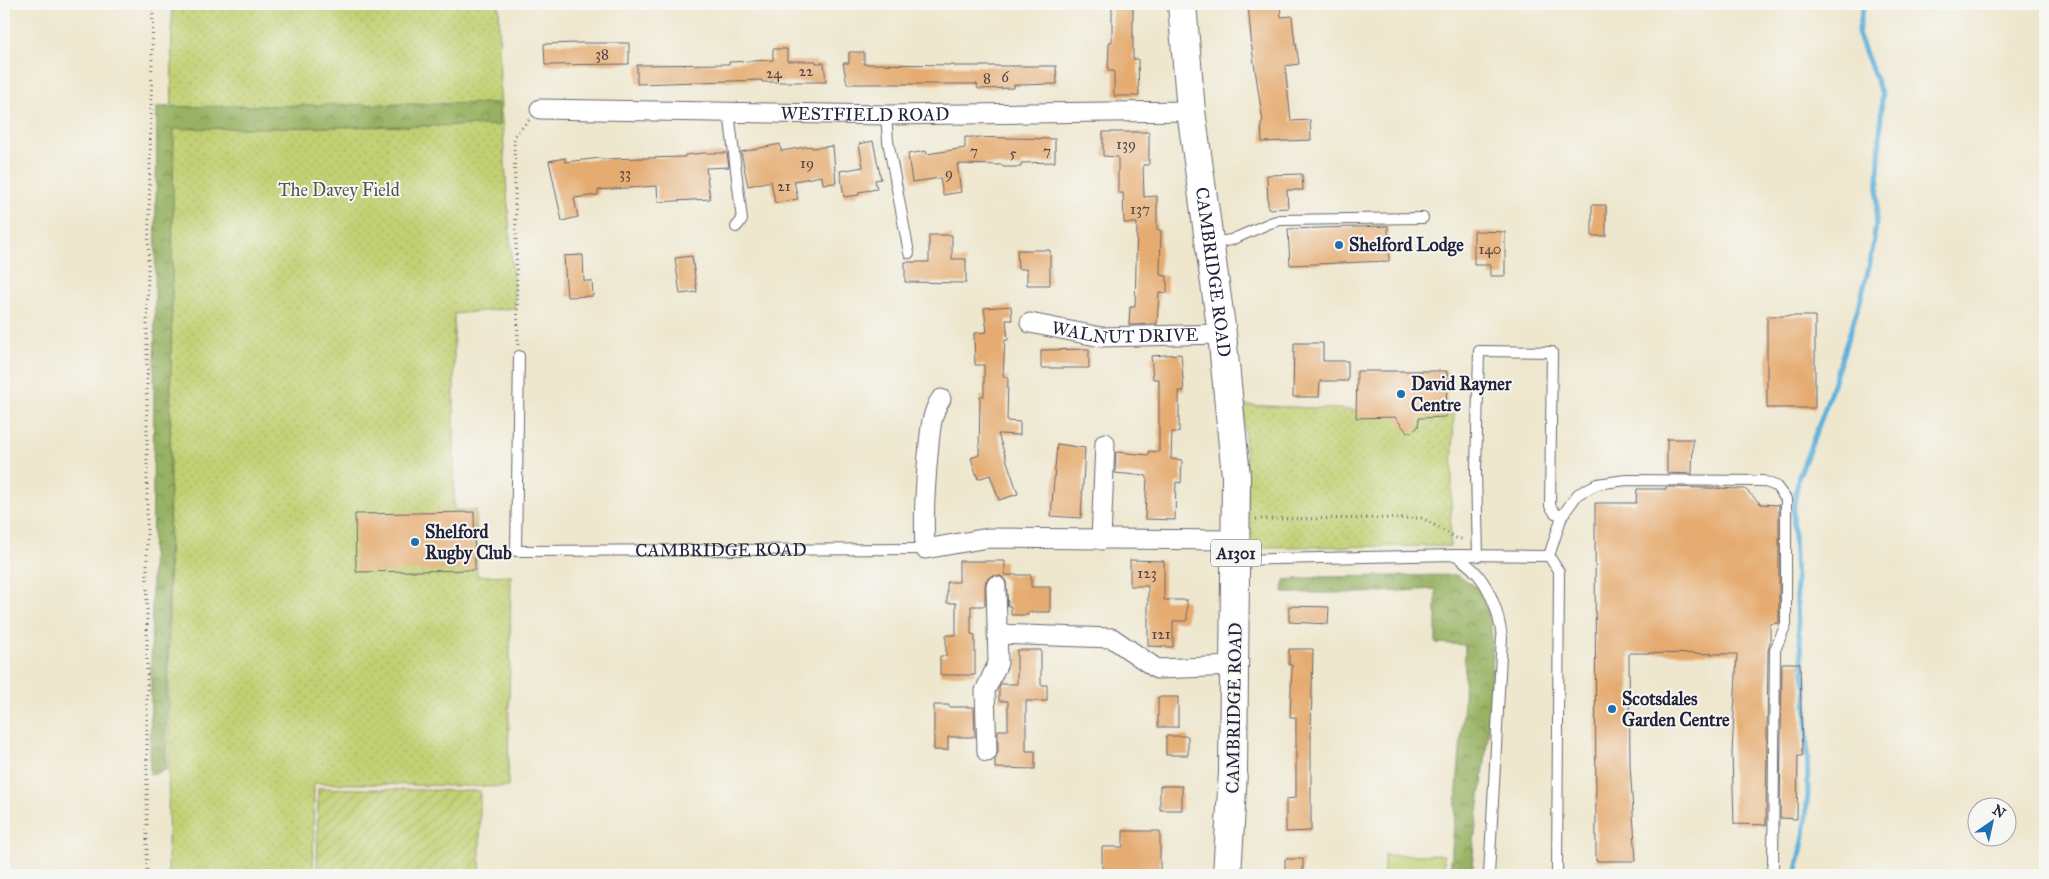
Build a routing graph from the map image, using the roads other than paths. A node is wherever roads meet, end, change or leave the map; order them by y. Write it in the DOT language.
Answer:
graph roads {
  1 [pos="1182,4"];
  2 [pos="540,109"];
  3 [pos="1191,111"];
  4 [pos="728,112"];
  5 [pos="886,115"];
  6 [pos="1423,218"];
  7 [pos="736,227"];
  8 [pos="1209,243"];
  9 [pos="909,252"];
  10 [pos="1030,323"];
  11 [pos="1222,334"];
  12 [pos="518,356"];
  13 [pos="941,399"];
  14 [pos="1105,443"];
  15 [pos="1562,516"];
  16 [pos="1236,539"];
  17 [pos="1101,540"];
  18 [pos="925,549"];
  19 [pos="1456,555"];
  20 [pos="1478,556"];
  21 [pos="1549,556"];
  22 [pos="996,586"];
  23 [pos="998,634"];
  24 [pos="1235,666"];
  25 [pos="988,752"];
  26 [pos="1227,875"];
  27 [pos="1489,875"];
  28 [pos="1557,875"];
  29 [pos="1770,875"];
  1 -- 3 [label="main road, CAMBRIDGE ROAD / A1301"];
  2 -- 4 [label="street, WESTFIELD ROAD"];
  3 -- 5 [label="street, WESTFIELD ROAD"];
  3 -- 8 [label="main road, CAMBRIDGE ROAD / A1301"];
  4 -- 5 [label="street, WESTFIELD ROAD"];
  4 -- 7 [label="lane"];
  5 -- 9 [label="lane"];
  6 -- 8 [label="lane"];
  8 -- 11 [label="main road, CAMBRIDGE ROAD / A1301"];
  10 -- 11 [label="street, WALNUT DRIVE"];
  11 -- 16 [label="main road, CAMBRIDGE ROAD / A1301"];
  12 -- 18 [label="lane, CAMBRIDGE ROAD"];
  13 -- 18 [label="street"];
  14 -- 17 [label="street"];
  15 -- 20 [label="lane"];
  15 -- 21 [label="lane"];
  15 -- 29 [label="lane"];
  16 -- 17 [label="street, CAMBRIDGE ROAD"];
  16 -- 19 [label="lane"];
  16 -- 24 [label="main road, CAMBRIDGE ROAD / A1301"];
  17 -- 18 [label="street, CAMBRIDGE ROAD"];
  19 -- 20 [label="lane"];
  19 -- 27 [label="lane"];
  20 -- 21 [label="lane"];
  21 -- 28 [label="lane"];
  22 -- 23 [label="street"];
  23 -- 24 [label="street"];
  23 -- 25 [label="street"];
  24 -- 26 [label="main road, CAMBRIDGE ROAD / A1301"];
}
